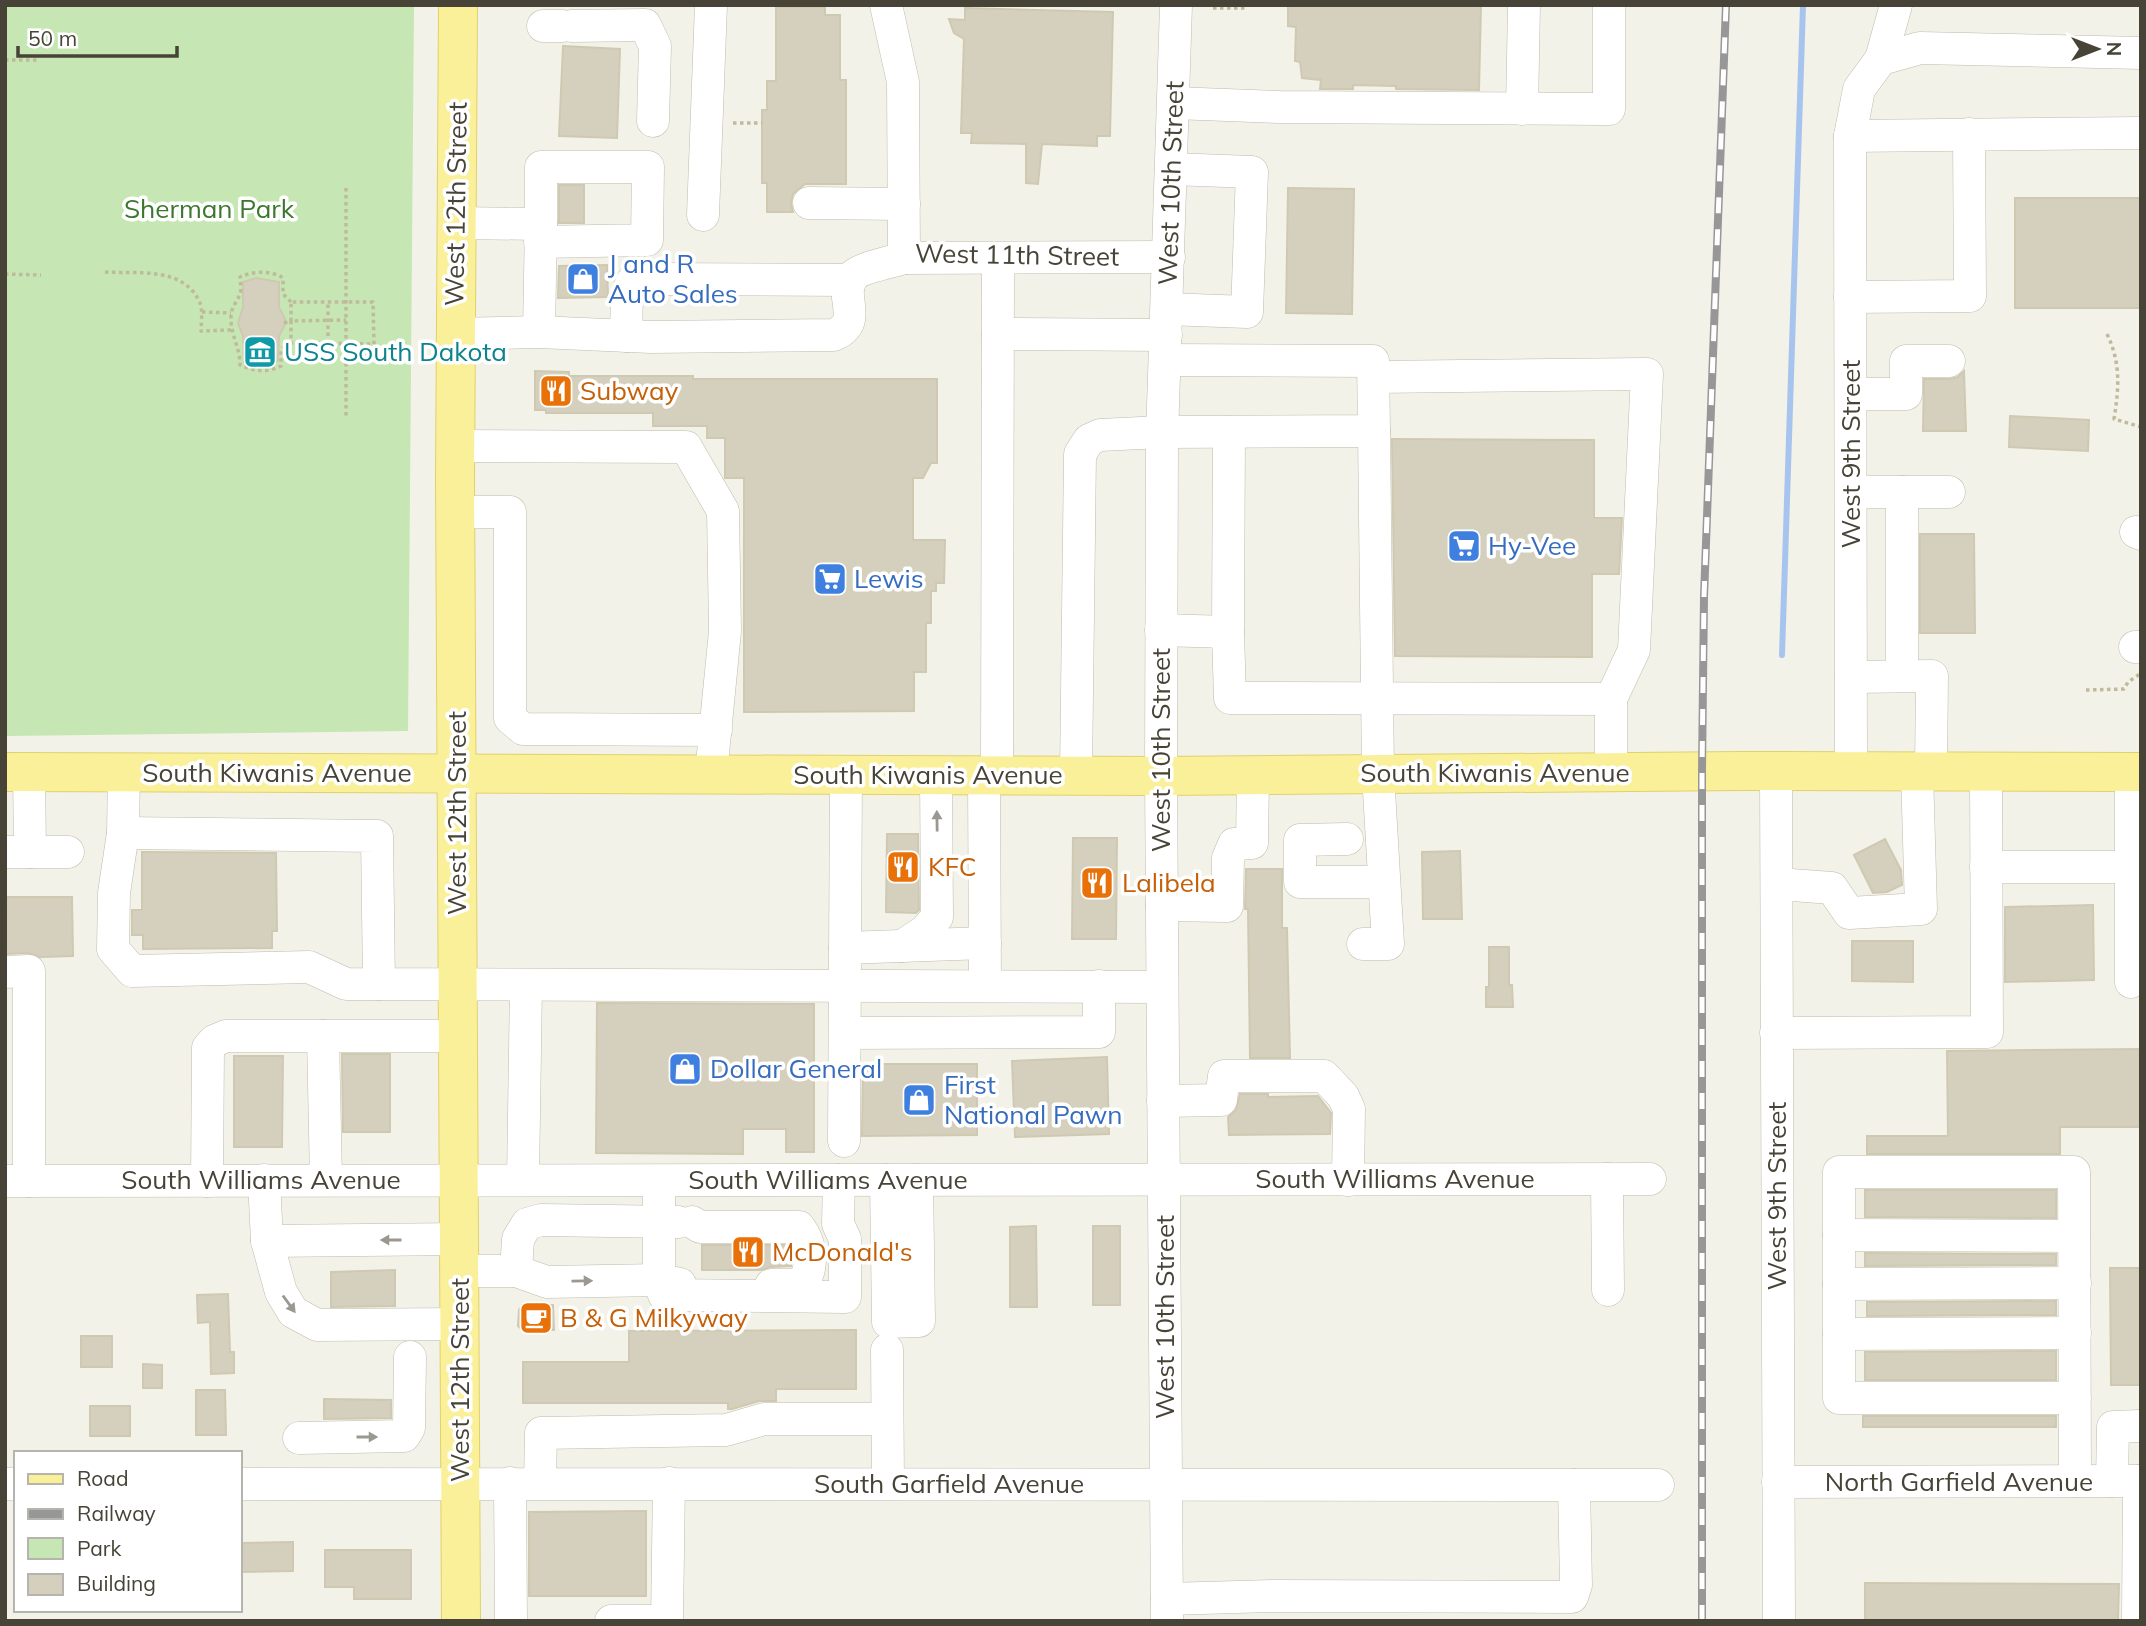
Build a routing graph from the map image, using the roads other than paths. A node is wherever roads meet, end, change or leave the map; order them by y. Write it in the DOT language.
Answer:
graph roads {
  1 [pos="458,5"];
  2 [pos="712,5"];
  3 [pos="886,5"];
  4 [pos="1176,5"];
  5 [pos="1524,5"];
  6 [pos="1609,5"];
  7 [pos="1896,5"];
  8 [pos="559,26"];
  9 [pos="2141,53"];
  10 [pos="1881,59"];
  11 [pos="1174,103"];
  12 [pos="1522,108"];
  13 [pos="653,121"];
  14 [pos="2141,133"];
  15 [pos="1969,134"];
  16 [pos="1850,135"];
  17 [pos="1171,169"];
  18 [pos="809,203"];
  19 [pos="904,204"];
  20 [pos="703,215"];
  21 [pos="456,223"];
  22 [pos="1169,257"];
  23 [pos="904,258"];
  24 [pos="998,258"];
  25 [pos="851,281"];
  26 [pos="1850,297"];
  27 [pos="539,332"];
  28 [pos="455,334"];
  29 [pos="998,334"];
  30 [pos="1166,334"];
  31 [pos="626,336"];
  32 [pos="1949,361"];
  33 [pos="1374,377"];
  34 [pos="1851,394"];
  35 [pos="1374,431"];
  36 [pos="1162,432"];
  37 [pos="1229,432"];
  38 [pos="455,446"];
  39 [pos="1851,492"];
  40 [pos="1902,492"];
  41 [pos="1949,492"];
  42 [pos="455,512"];
  43 [pos="1161,630"];
  44 [pos="1228,632"];
  45 [pos="1902,676"];
  46 [pos="1851,677"];
  47 [pos="1377,697"];
  48 [pos="1611,699"];
  49 [pos="716,730"];
  50 [pos="17,772"];
  51 [pos="124,772"];
  52 [pos="1611,772"];
  53 [pos="1776,772"];
  54 [pos="1851,772"];
  55 [pos="1924,772"];
  56 [pos="1986,772"];
  57 [pos="2136,772"];
  58 [pos="457,774"];
  59 [pos="711,774"];
  60 [pos="1378,774"];
  61 [pos="846,775"];
  62 [pos="936,775"];
  63 [pos="990,775"];
  64 [pos="1076,775"];
  65 [pos="1253,775"];
  66 [pos="1161,776"];
  67 [pos="123,833"];
  68 [pos="1347,839"];
  69 [pos="18,852"];
  70 [pos="68,852"];
  71 [pos="1986,867"];
  72 [pos="2132,867"];
  73 [pos="1384,882"];
  74 [pos="1777,884"];
  75 [pos="1162,905"];
  76 [pos="985,943"];
  77 [pos="1363,944"];
  78 [pos="902,946"];
  79 [pos="845,948"];
  80 [pos="5,972"];
  81 [pos="2131,982"];
  82 [pos="379,984"];
  83 [pos="845,984"];
  84 [pos="458,985"];
  85 [pos="526,985"];
  86 [pos="985,985"];
  87 [pos="1099,986"];
  88 [pos="1162,987"];
  89 [pos="845,1033"];
  90 [pos="1776,1033"];
  91 [pos="323,1036"];
  92 [pos="458,1036"];
  93 [pos="1163,1101"];
  94 [pos="845,1141"];
  95 [pos="1608,1179"];
  96 [pos="1650,1179"];
  97 [pos="264,1180"];
  98 [pos="326,1180"];
  99 [pos="459,1180"];
  100 [pos="523,1180"];
  101 [pos="839,1180"];
  102 [pos="1164,1180"];
  103 [pos="1348,1180"];
  104 [pos="17,1181"];
  105 [pos="207,1181"];
  106 [pos="659,1181"];
  107 [pos="692,1222"];
  108 [pos="660,1223"];
  109 [pos="838,1224"];
  110 [pos="1839,1235"];
  111 [pos="2074,1236"];
  112 [pos="267,1241"];
  113 [pos="460,1255"];
  114 [pos="516,1271"];
  115 [pos="659,1280"];
  116 [pos="1839,1283"];
  117 [pos="2075,1283"];
  118 [pos="1608,1290"];
  119 [pos="460,1324"];
  120 [pos="2075,1333"];
  121 [pos="1839,1334"];
  122 [pos="887,1350"];
  123 [pos="410,1357"];
  124 [pos="2075,1398"];
  125 [pos="887,1419"];
  126 [pos="2141,1426"];
  127 [pos="299,1438"];
  128 [pos="2075,1481"];
  129 [pos="2131,1481"];
  130 [pos="1778,1482"];
  131 [pos="461,1483"];
  132 [pos="525,1483"];
  133 [pos="669,1483"];
  134 [pos="242,1484"];
  135 [pos="887,1484"];
  136 [pos="1166,1484"];
  137 [pos="1574,1485"];
  138 [pos="1658,1485"];
  139 [pos="1167,1610"];
  140 [pos="461,1621"];
  141 [pos="511,1621"];
  142 [pos="611,1621"];
  143 [pos="1779,1621"];
  144 [pos="2138,1621"];
  1 -- 21 [label="main road, West 12th Street"];
  2 -- 20 [label="street"];
  3 -- 19 [label="street, West 11th Street"];
  4 -- 11 [label="street, West 10th Street"];
  5 -- 12 [label="street"];
  6 -- 12 [label="street"];
  7 -- 10 [label="street"];
  8 -- 13 [label="street"];
  9 -- 10 [label="street"];
  10 -- 16 [label="street, West 9th Street"];
  11 -- 12 [label="street"];
  11 -- 17 [label="street, West 10th Street"];
  14 -- 15 [label="street"];
  15 -- 16 [label="street"];
  15 -- 26 [label="street"];
  16 -- 26 [label="street, West 9th Street"];
  17 -- 22 [label="street, West 10th Street"];
  17 -- 30 [label="street"];
  18 -- 19 [label="street"];
  19 -- 23 [label="street, West 11th Street"];
  21 -- 27 [label="street"];
  21 -- 28 [label="main road, West 12th Street"];
  22 -- 24 [label="street, West 11th Street"];
  22 -- 30 [label="street, West 10th Street"];
  23 -- 24 [label="street, West 11th Street"];
  23 -- 25 [label="street"];
  24 -- 29 [label="street"];
  25 -- 31 [label="street"];
  25 -- 31 [label="street"];
  26 -- 34 [label="street, West 9th Street"];
  27 -- 28 [label="street"];
  27 -- 31 [label="street"];
  28 -- 38 [label="main road, West 12th Street"];
  29 -- 30 [label="street"];
  29 -- 63 [label="street"];
  30 -- 33 [label="street"];
  30 -- 36 [label="street, West 10th Street"];
  32 -- 34 [label="street"];
  33 -- 35 [label="street"];
  33 -- 48 [label="street"];
  34 -- 39 [label="street, West 9th Street"];
  35 -- 37 [label="street"];
  35 -- 47 [label="street"];
  36 -- 37 [label="street"];
  36 -- 43 [label="street, West 10th Street"];
  36 -- 64 [label="street"];
  37 -- 44 [label="street"];
  38 -- 42 [label="main road, West 12th Street"];
  38 -- 49 [label="street"];
  39 -- 40 [label="street"];
  39 -- 46 [label="street, West 9th Street"];
  40 -- 41 [label="street"];
  40 -- 45 [label="street"];
  42 -- 49 [label="street"];
  42 -- 58 [label="main road, West 12th Street"];
  43 -- 44 [label="street"];
  43 -- 66 [label="street, West 10th Street"];
  44 -- 47 [label="street"];
  45 -- 46 [label="street"];
  45 -- 55 [label="street"];
  46 -- 54 [label="street, West 9th Street"];
  47 -- 48 [label="street"];
  47 -- 60 [label="street"];
  48 -- 52 [label="street"];
  49 -- 59 [label="street"];
  50 -- 51 [label="main road, South Kiwanis Avenue"];
  50 -- 69 [label="street"];
  51 -- 58 [label="main road, South Kiwanis Avenue"];
  51 -- 67 [label="street"];
  52 -- 53 [label="main road, South Kiwanis Avenue"];
  52 -- 60 [label="main road, South Kiwanis Avenue"];
  53 -- 54 [label="main road, South Kiwanis Avenue"];
  53 -- 74 [label="street, West 9th Street"];
  54 -- 55 [label="main road, South Kiwanis Avenue"];
  55 -- 56 [label="main road, South Kiwanis Avenue"];
  55 -- 74 [label="street"];
  56 -- 57 [label="main road, South Kiwanis Avenue"];
  56 -- 71 [label="street"];
  57 -- 72 [label="street"];
  58 -- 59 [label="main road, South Kiwanis Avenue"];
  58 -- 84 [label="main road, West 12th Street"];
  59 -- 61 [label="main road, South Kiwanis Avenue"];
  60 -- 65 [label="main road, South Kiwanis Avenue"];
  60 -- 73 [label="street"];
  61 -- 62 [label="main road, South Kiwanis Avenue"];
  61 -- 79 [label="street"];
  62 -- 63 [label="main road, South Kiwanis Avenue"];
  78 -- 62 [label="street, one-way"];
  63 -- 64 [label="main road, South Kiwanis Avenue"];
  63 -- 76 [label="street"];
  64 -- 66 [label="main road, South Kiwanis Avenue"];
  65 -- 66 [label="main road, South Kiwanis Avenue"];
  65 -- 75 [label="street"];
  66 -- 75 [label="street, West 10th Street"];
  67 -- 82 [label="street"];
  67 -- 82 [label="street"];
  68 -- 73 [label="street"];
  69 -- 70 [label="street"];
  71 -- 72 [label="street"];
  71 -- 90 [label="street"];
  72 -- 81 [label="street"];
  73 -- 77 [label="street"];
  74 -- 90 [label="street, West 9th Street"];
  75 -- 88 [label="street, West 10th Street"];
  76 -- 78 [label="street"];
  76 -- 86 [label="street"];
  78 -- 79 [label="street"];
  79 -- 83 [label="street"];
  80 -- 104 [label="street"];
  82 -- 84 [label="street"];
  83 -- 85 [label="street"];
  83 -- 86 [label="street"];
  83 -- 89 [label="street"];
  84 -- 85 [label="street"];
  84 -- 92 [label="main road, West 12th Street"];
  85 -- 100 [label="street"];
  86 -- 87 [label="street"];
  87 -- 88 [label="street"];
  87 -- 89 [label="street"];
  88 -- 93 [label="street, West 10th Street"];
  89 -- 94 [label="street"];
  90 -- 130 [label="street, West 9th Street"];
  91 -- 92 [label="street"];
  91 -- 98 [label="street"];
  91 -- 105 [label="street"];
  92 -- 99 [label="main road, West 12th Street"];
  93 -- 102 [label="street, West 10th Street"];
  93 -- 103 [label="street"];
  95 -- 96 [label="street, South Williams Avenue"];
  95 -- 103 [label="street, South Williams Avenue"];
  95 -- 118 [label="street"];
  97 -- 98 [label="street, South Williams Avenue"];
  97 -- 105 [label="street, South Williams Avenue"];
  97 -- 112 [label="street"];
  98 -- 99 [label="street, South Williams Avenue"];
  99 -- 100 [label="street, South Williams Avenue"];
  99 -- 113 [label="main road, West 12th Street"];
  100 -- 106 [label="street, South Williams Avenue"];
  101 -- 102 [label="street, South Williams Avenue"];
  101 -- 106 [label="street, South Williams Avenue"];
  101 -- 109 [label="street"];
  102 -- 103 [label="street, South Williams Avenue"];
  102 -- 136 [label="street, West 10th Street"];
  104 -- 105 [label="street, South Williams Avenue"];
  106 -- 108 [label="street"];
  107 -- 108 [label="street"];
  107 -- 109 [label="street"];
  107 -- 115 [label="street"];
  108 -- 114 [label="street"];
  108 -- 115 [label="street"];
  109 -- 115 [label="street"];
  110 -- 111 [label="street"];
  110 -- 111 [label="street"];
  110 -- 116 [label="street"];
  111 -- 117 [label="street"];
  113 -- 112 [label="street, one-way"];
  112 -- 119 [label="street, one-way"];
  113 -- 114 [label="street"];
  113 -- 119 [label="main road, West 12th Street"];
  114 -- 115 [label="street, one-way"];
  116 -- 117 [label="street"];
  116 -- 121 [label="street"];
  117 -- 120 [label="street"];
  119 -- 131 [label="main road, West 12th Street"];
  120 -- 121 [label="street"];
  120 -- 124 [label="street"];
  121 -- 124 [label="street"];
  122 -- 125 [label="street"];
  127 -- 123 [label="street, one-way"];
  124 -- 128 [label="street"];
  125 -- 132 [label="street"];
  125 -- 135 [label="street"];
  126 -- 129 [label="street"];
  128 -- 129 [label="street, North Garfield Avenue"];
  128 -- 130 [label="street, North Garfield Avenue"];
  129 -- 144 [label="street"];
  130 -- 143 [label="street, West 9th Street"];
  131 -- 132 [label="street, South Garfield Avenue"];
  131 -- 134 [label="street, South Garfield Avenue"];
  131 -- 140 [label="main road, West 12th Street"];
  132 -- 133 [label="street, South Garfield Avenue"];
  132 -- 141 [label="street"];
  133 -- 135 [label="street, South Garfield Avenue"];
  133 -- 142 [label="street"];
  135 -- 136 [label="street, South Garfield Avenue"];
  136 -- 137 [label="street, South Garfield Avenue"];
  136 -- 139 [label="street, West 10th Street"];
  137 -- 138 [label="street, South Garfield Avenue"];
  137 -- 139 [label="street"];
}
